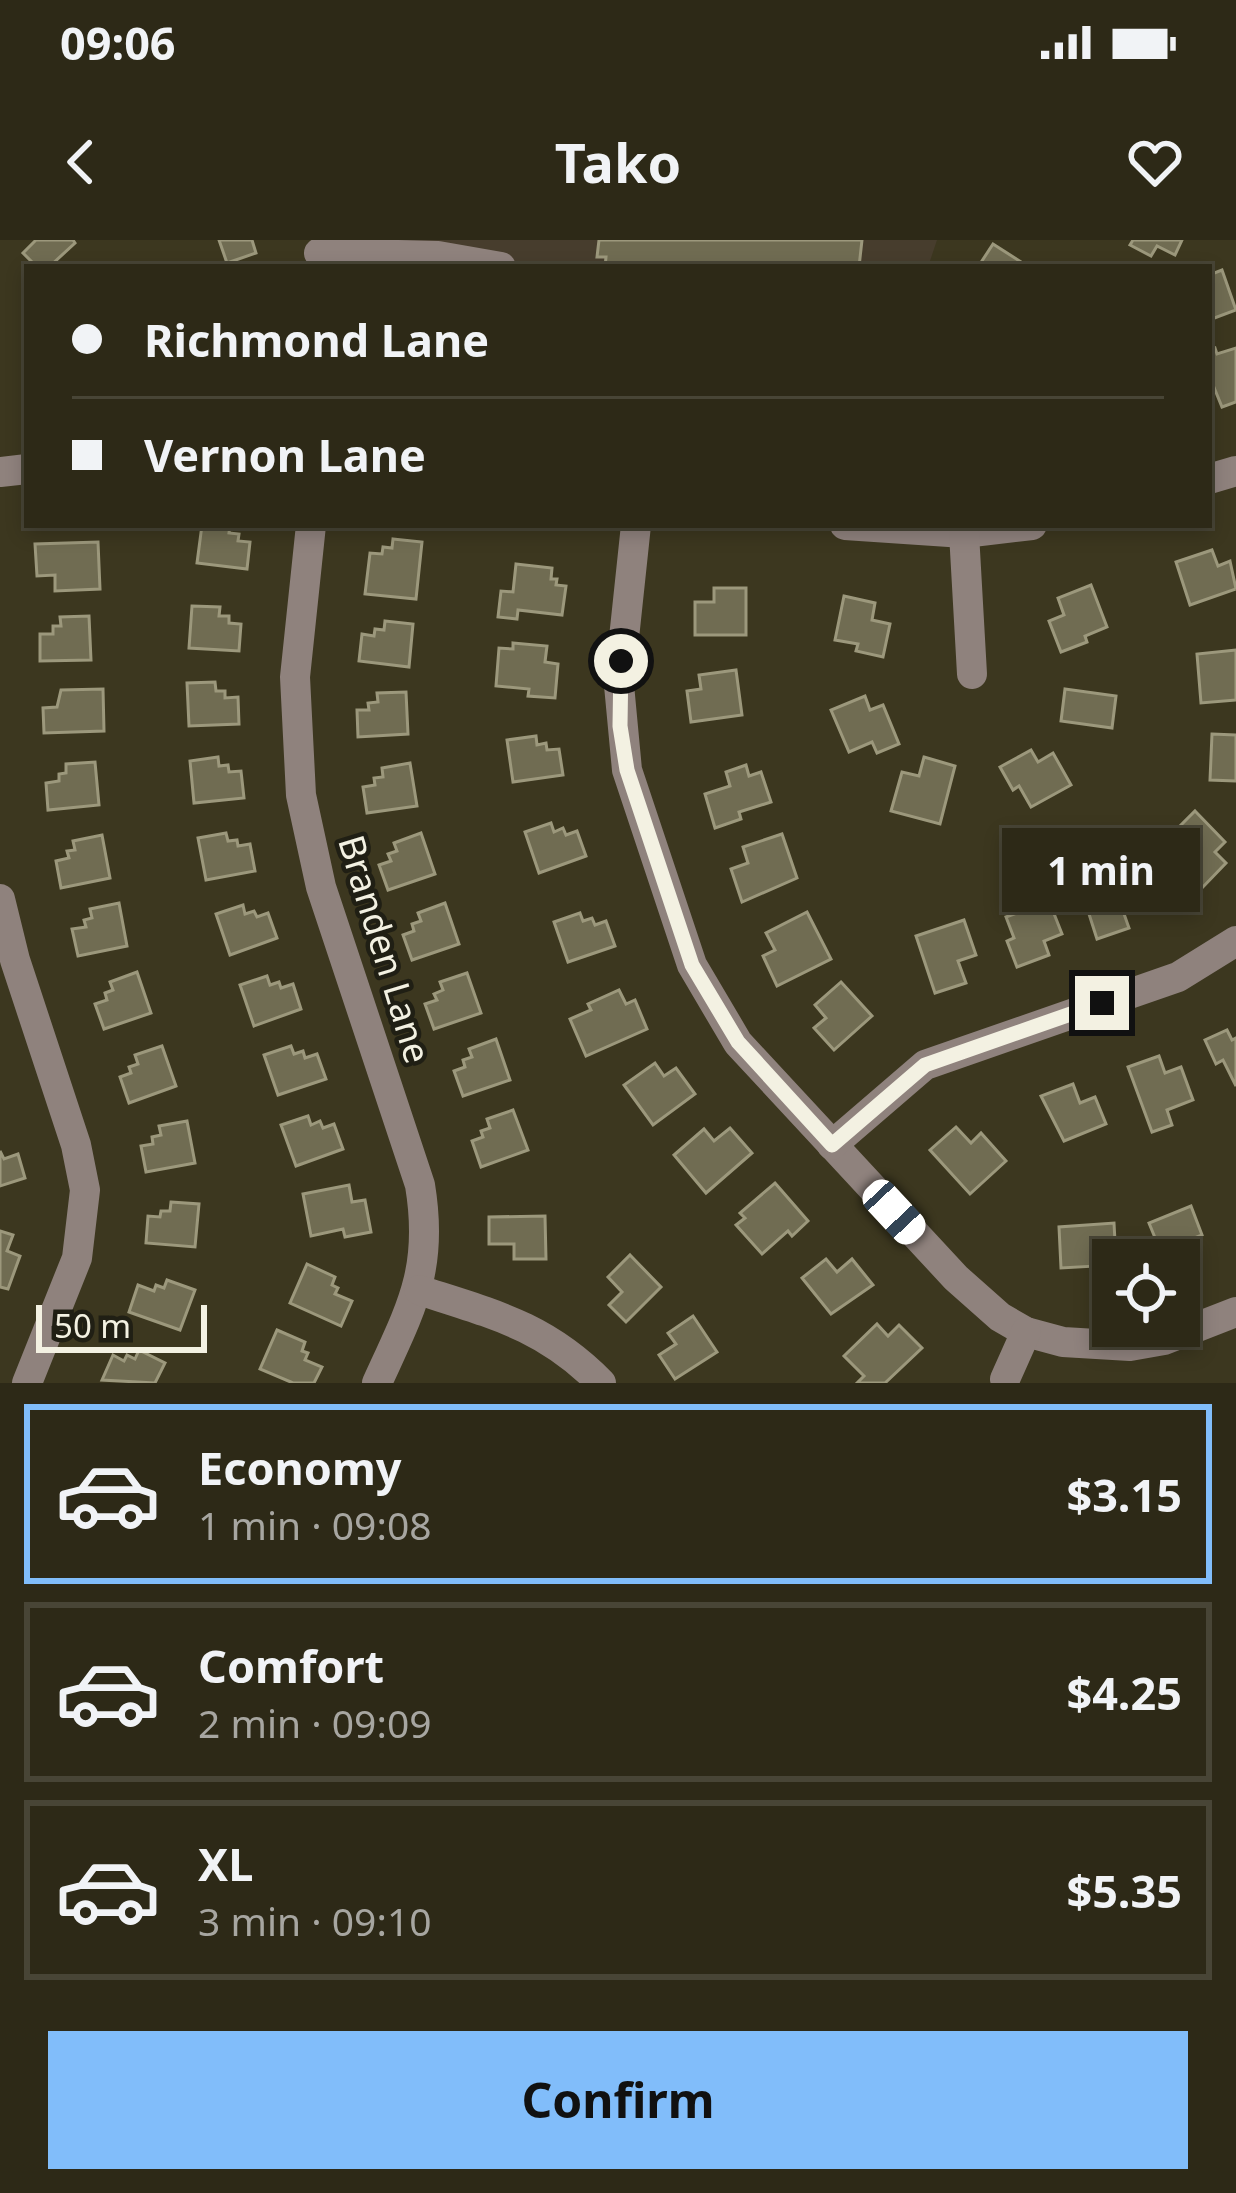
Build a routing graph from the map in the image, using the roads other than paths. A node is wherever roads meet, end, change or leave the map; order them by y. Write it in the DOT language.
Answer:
graph roads {
  1 [pos="319,253"];
  2 [pos="484,264"];
  3 [pos="311,528"];
  4 [pos="636,528"];
  5 [pos="903,528"];
  6 [pos="1006,528"];
  7 [pos="964,533"];
  8 [pos="972,674"];
  9 [pos="0,898"];
  10 [pos="1236,941"];
  11 [pos="832,1145"];
  12 [pos="419,1290"];
  13 [pos="1236,1312"];
  14 [pos="1026,1332"];
  15 [pos="1005,1379"];
  16 [pos="27,1383"];
  17 [pos="377,1383"];
  18 [pos="601,1383"];
  1 -- 2 [label="street"];
  3 -- 12 [label="street, Branden Lane"];
  4 -- 11 [label="street"];
  5 -- 7 [label="street"];
  6 -- 7 [label="street"];
  7 -- 8 [label="street"];
  9 -- 16 [label="street"];
  10 -- 11 [label="street"];
  11 -- 14 [label="street"];
  12 -- 17 [label="street, Branden Lane"];
  12 -- 18 [label="street"];
  13 -- 14 [label="street"];
  14 -- 15 [label="street"];
}
